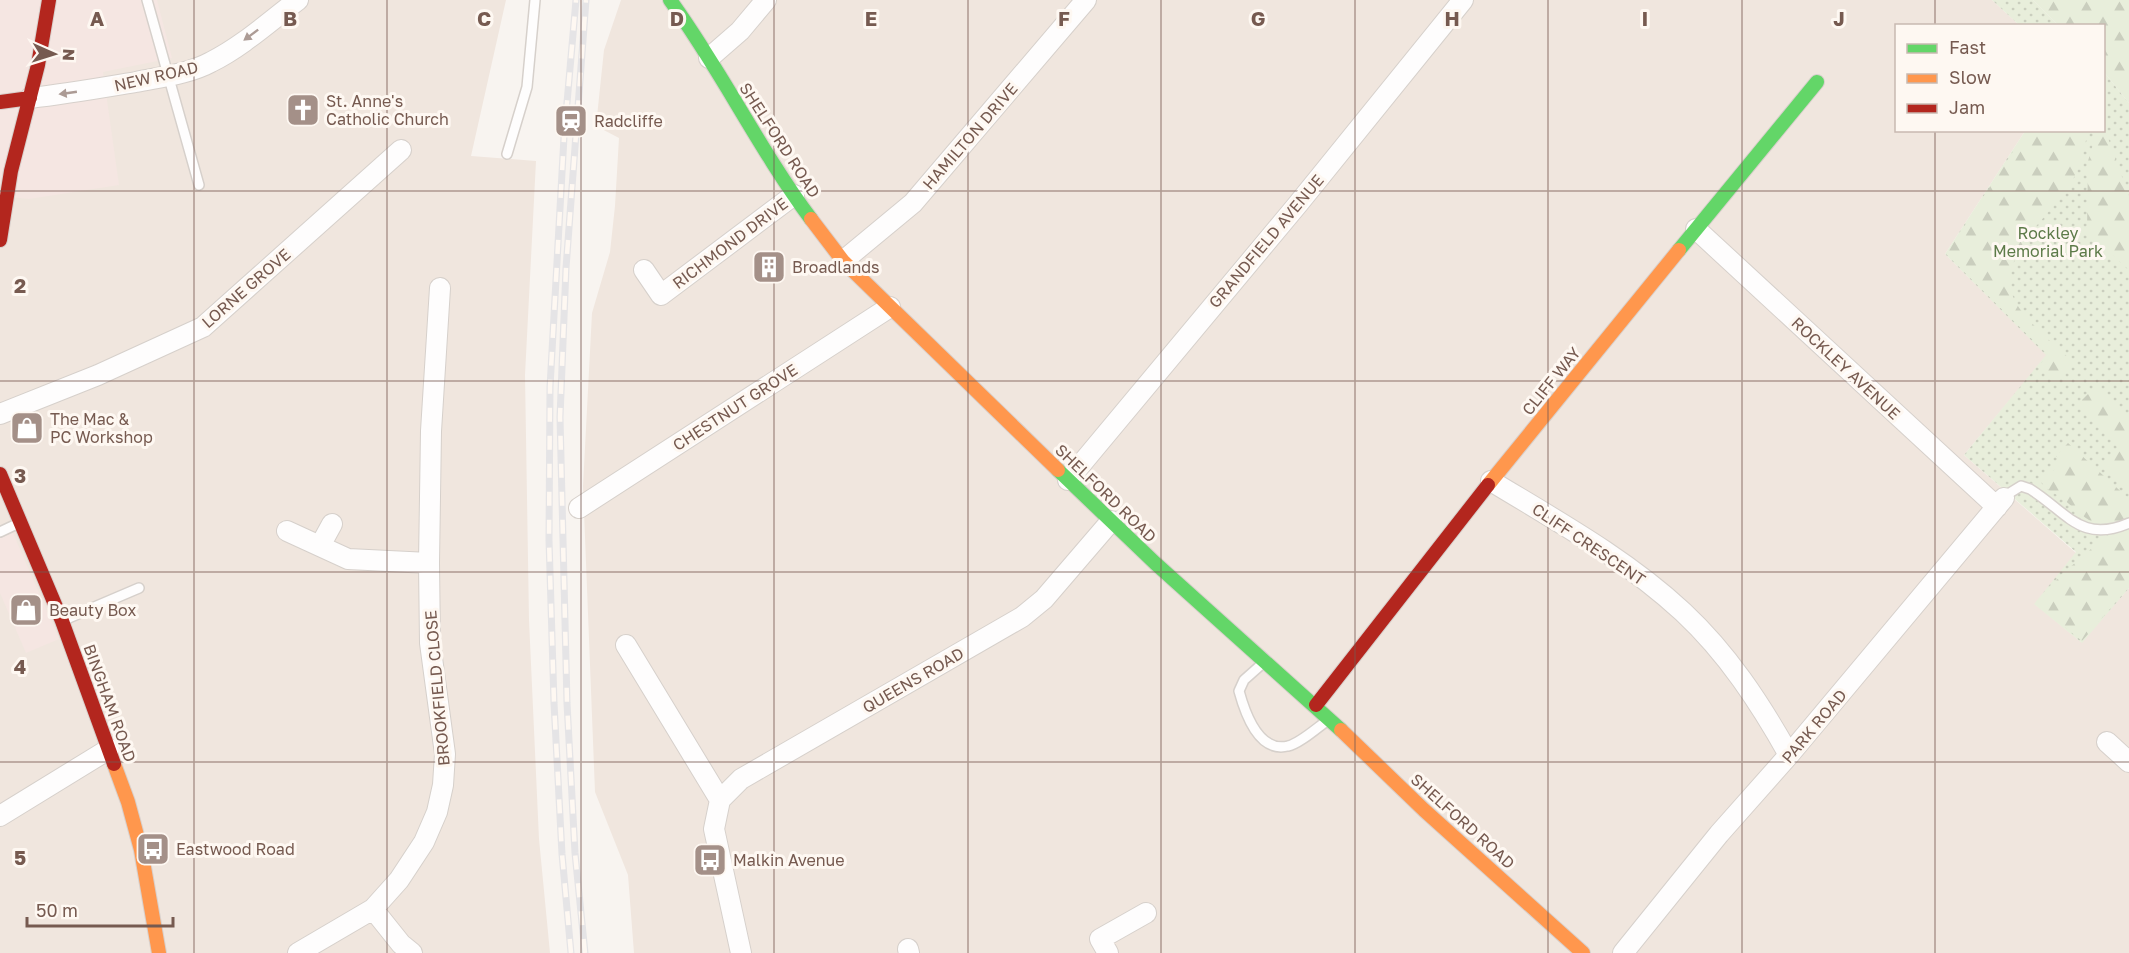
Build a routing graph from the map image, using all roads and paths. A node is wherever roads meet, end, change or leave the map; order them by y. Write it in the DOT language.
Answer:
graph roads {
  1 [pos="49,0"];
  2 [pos="147,0"];
  3 [pos="298,0"];
  4 [pos="535,0"];
  5 [pos="670,0"];
  6 [pos="766,0"];
  7 [pos="1086,0"];
  8 [pos="1463,0"];
  9 [pos="709,58"];
  10 [pos="168,75"];
  11 [pos="1817,82"];
  12 [pos="30,98"];
  13 [pos="0,102"];
  14 [pos="401,150"];
  15 [pos="507,154"];
  16 [pos="199,185"];
  17 [pos="794,195"];
  18 [pos="1696,229"];
  19 [pos="0,240"];
  20 [pos="843,261"];
  21 [pos="644,270"];
  22 [pos="440,288"];
  23 [pos="890,307"];
  24 [pos="0,414"];
  25 [pos="0,474"];
  26 [pos="1068,480"];
  27 [pos="1491,481"];
  28 [pos="2001,503"];
  29 [pos="579,508"];
  30 [pos="1111,521"];
  31 [pos="20,522"];
  32 [pos="2129,523"];
  33 [pos="332,524"];
  34 [pos="287,531"];
  35 [pos="0,532"];
  36 [pos="320,546"];
  37 [pos="429,563"];
  38 [pos="139,588"];
  39 [pos="62,621"];
  40 [pos="627,645"];
  41 [pos="1264,662"];
  42 [pos="1316,705"];
  43 [pos="1330,719"];
  44 [pos="2107,742"];
  45 [pos="109,749"];
  46 [pos="1789,755"];
  47 [pos="2129,762"];
  48 [pos="720,800"];
  49 [pos="0,816"];
  50 [pos="373,909"];
  51 [pos="1146,913"];
  52 [pos="159,953"];
  53 [pos="298,953"];
  54 [pos="412,953"];
  55 [pos="741,953"];
  56 [pos="1108,953"];
  57 [pos="1583,953"];
  58 [pos="1623,953"];
  1 -- 12 [label="street"];
  2 -- 10 [label="lane"];
  3 -- 10 [label="street, NEW ROAD, one-way"];
  4 -- 15 [label="lane"];
  5 -- 9 [label="street, SHELFORD ROAD"];
  6 -- 9 [label="street"];
  7 -- 20 [label="street, HAMILTON DRIVE"];
  8 -- 26 [label="street, GRANDFIELD AVENUE"];
  9 -- 17 [label="street, SHELFORD ROAD"];
  10 -- 12 [label="street, NEW ROAD, one-way"];
  10 -- 16 [label="lane"];
  11 -- 18 [label="street, CLIFF WAY"];
  12 -- 13 [label="street"];
  12 -- 19 [label="street"];
  14 -- 24 [label="street, LORNE GROVE"];
  17 -- 20 [label="street, SHELFORD ROAD"];
  17 -- 21 [label="street, RICHMOND DRIVE"];
  18 -- 27 [label="street, CLIFF WAY"];
  18 -- 28 [label="street, ROCKLEY AVENUE"];
  20 -- 23 [label="street, SHELFORD ROAD"];
  22 -- 37 [label="street, BROOKFIELD CLOSE"];
  23 -- 26 [label="street, SHELFORD ROAD"];
  23 -- 29 [label="street, CHESTNUT GROVE"];
  25 -- 31 [label="street, BINGHAM ROAD"];
  26 -- 30 [label="street, SHELFORD ROAD"];
  27 -- 42 [label="street, CLIFF WAY"];
  27 -- 46 [label="street, CLIFF CRESCENT"];
  28 -- 32 [label="lane"];
  28 -- 46 [label="street, PARK ROAD"];
  30 -- 41 [label="street, SHELFORD ROAD"];
  30 -- 48 [label="street, QUEENS ROAD"];
  31 -- 35 [label="lane"];
  31 -- 39 [label="street, BINGHAM ROAD"];
  33 -- 36 [label="street"];
  34 -- 36 [label="street"];
  36 -- 37 [label="street"];
  37 -- 50 [label="street, BROOKFIELD CLOSE"];
  38 -- 39 [label="lane"];
  39 -- 45 [label="street, BINGHAM ROAD"];
  40 -- 48 [label="street"];
  41 -- 42 [label="street, SHELFORD ROAD"];
  41 -- 43 [label="lane"];
  42 -- 43 [label="street, SHELFORD ROAD"];
  43 -- 57 [label="street, SHELFORD ROAD"];
  44 -- 47 [label="street"];
  45 -- 49 [label="street"];
  45 -- 52 [label="street, BINGHAM ROAD"];
  46 -- 58 [label="street, PARK ROAD"];
  48 -- 55 [label="street"];
  50 -- 53 [label="street, BROOKFIELD CLOSE"];
  50 -- 54 [label="street"];
  51 -- 56 [label="street"];
}
